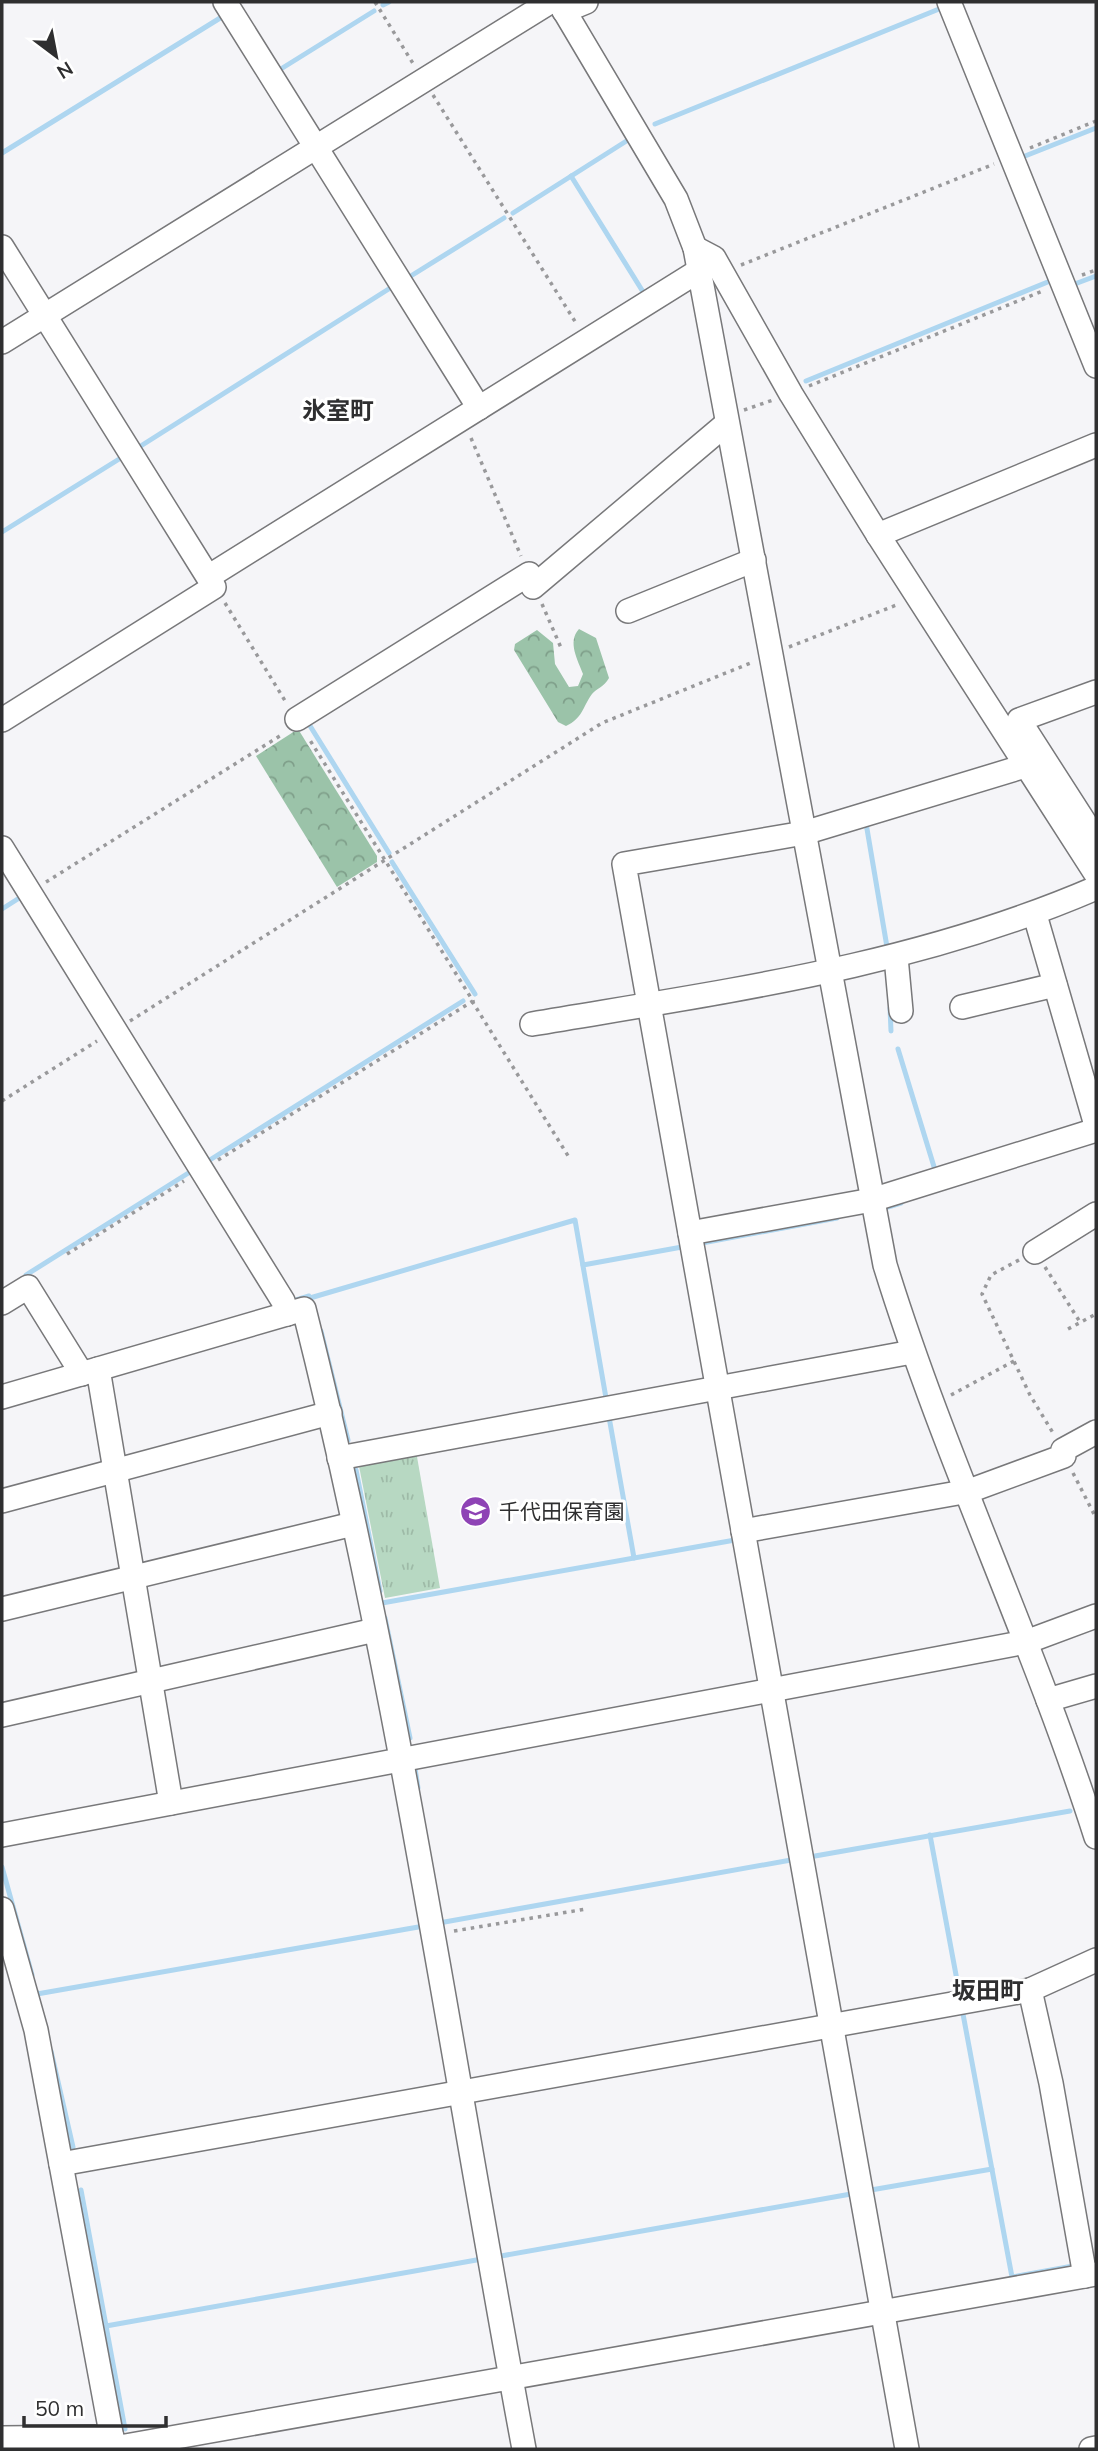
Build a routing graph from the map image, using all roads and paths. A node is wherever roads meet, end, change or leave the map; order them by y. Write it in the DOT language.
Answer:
graph roads {
  1 [pos="225,2"];
  2 [pos="375,2"];
  3 [pos="586,2"];
  4 [pos="949,2"];
  5 [pos="557,5"];
  6 [pos="424,80"];
  7 [pos="1096,121"];
  8 [pos="316,147"];
  9 [pos="1012,156"];
  10 [pos="2,247"];
  11 [pos="698,259"];
  12 [pos="1096,270"];
  13 [pos="723,273"];
  14 [pos="1063,283"];
  15 [pos="44,315"];
  16 [pos="587,341"];
  17 [pos="2,342"];
  18 [pos="1096,366"];
  19 [pos="797,391"];
  20 [pos="471,413"];
  21 [pos="726,420"];
  22 [pos="1096,445"];
  23 [pos="882,532"];
  24 [pos="754,561"];
  25 [pos="531,580"];
  26 [pos="214,587"];
  27 [pos="918,597"];
  28 [pos="628,611"];
  29 [pos="562,650"];
  30 [pos="772,654"];
  31 [pos="1096,692"];
  32 [pos="2,720"];
  33 [pos="298,721"];
  34 [pos="1033,762"];
  35 [pos="804,833"];
  36 [pos="1096,840"];
  37 [pos="2,848"];
  38 [pos="386,861"];
  39 [pos="1096,874"];
  40 [pos="1096,888"];
  41 [pos="30,892"];
  42 [pos="1035,915"];
  43 [pos="896,957"];
  44 [pos="829,974"];
  45 [pos="1055,985"];
  46 [pos="471,1002"];
  47 [pos="649,1004"];
  48 [pos="962,1007"];
  49 [pos="901,1012"];
  50 [pos="531,1024"];
  51 [pos="115,1030"];
  52 [pos="2,1101"];
  53 [pos="1096,1128"];
  54 [pos="570,1160"];
  55 [pos="202,1170"];
  56 [pos="872,1200"];
  57 [pos="1096,1213"];
  58 [pos="690,1233"];
  59 [pos="1035,1252"];
  60 [pos="67,1254"];
  61 [pos="2,1303"];
  62 [pos="287,1314"];
  63 [pos="1096,1314"];
  64 [pos="1080,1322"];
  65 [pos="1068,1329"];
  66 [pos="912,1352"];
  67 [pos="1014,1361"];
  68 [pos="90,1371"];
  69 [pos="717,1389"];
  70 [pos="2,1397"];
  71 [pos="933,1405"];
  72 [pos="330,1413"];
  73 [pos="1096,1432"];
  74 [pos="1063,1453"];
  75 [pos="340,1458"];
  76 [pos="115,1471"];
  77 [pos="969,1491"];
  78 [pos="2,1502"];
  79 [pos="1096,1518"];
  80 [pos="353,1524"];
  81 [pos="743,1531"];
  82 [pos="133,1577"];
  83 [pos="2,1609"];
  84 [pos="1096,1616"];
  85 [pos="375,1630"];
  86 [pos="1026,1642"];
  87 [pos="151,1683"];
  88 [pos="1096,1686"];
  89 [pos="772,1692"];
  90 [pos="1048,1700"];
  91 [pos="2,1715"];
  92 [pos="401,1758"];
  93 [pos="1087,1777"];
  94 [pos="171,1803"];
  95 [pos="4,1828"];
  96 [pos="1096,1837"];
  97 [pos="2,1909"];
  98 [pos="586,1909"];
  99 [pos="432,1934"];
  100 [pos="1096,1960"];
  101 [pos="1030,1990"];
  102 [pos="831,2027"];
  103 [pos="461,2093"];
  104 [pos="61,2164"];
  105 [pos="1091,2275"];
  106 [pos="882,2311"];
  107 [pos="511,2380"];
  108 [pos="2,2438"];
  109 [pos="113,2445"];
  110 [pos="1096,2448"];
  111 [pos="524,2449"];
  112 [pos="907,2449"];
  113 [pos="1091,2449"];
  1 -- 8 [label="street"];
  2 -- 6 [label="path"];
  3 -- 5 [label="street"];
  4 -- 9 [label="street"];
  5 -- 6 [label="street"];
  5 -- 11 [label="street"];
  6 -- 8 [label="street"];
  6 -- 16 [label="path"];
  7 -- 9 [label="path"];
  8 -- 15 [label="street"];
  8 -- 20 [label="street"];
  9 -- 13 [label="path"];
  9 -- 14 [label="street"];
  10 -- 15 [label="street"];
  11 -- 13 [label="street"];
  11 -- 16 [label="street"];
  11 -- 21 [label="street"];
  12 -- 14 [label="path"];
  13 -- 19 [label="street"];
  14 -- 18 [label="street"];
  14 -- 19 [label="path"];
  15 -- 17 [label="street"];
  15 -- 20 [label="street"];
  16 -- 20 [label="street"];
  19 -- 21 [label="path"];
  19 -- 23 [label="street"];
  20 -- 25 [label="path"];
  21 -- 24 [label="street"];
  21 -- 25 [label="street"];
  22 -- 23 [label="street"];
  23 -- 27 [label="street"];
  24 -- 28 [label="street"];
  24 -- 30 [label="street"];
  25 -- 29 [label="path"];
  25 -- 33 [label="street"];
  26 -- 32 [label="street"];
  26 -- 33 [label="path"];
  27 -- 30 [label="path"];
  27 -- 34 [label="street"];
  30 -- 35 [label="street"];
  30 -- 38 [label="path"];
  31 -- 34 [label="street"];
  33 -- 38 [label="path"];
  33 -- 41 [label="path"];
  34 -- 35 [label="street"];
  34 -- 36 [label="street"];
  34 -- 39 [label="street"];
  35 -- 44 [label="street"];
  35 -- 47 [label="street"];
  37 -- 41 [label="street"];
  38 -- 46 [label="path"];
  38 -- 51 [label="path"];
  40 -- 42 [label="street"];
  41 -- 51 [label="street"];
  42 -- 43 [label="street"];
  42 -- 45 [label="street"];
  43 -- 44 [label="street"];
  43 -- 49 [label="street"];
  44 -- 47 [label="street"];
  44 -- 56 [label="street"];
  45 -- 48 [label="street"];
  45 -- 53 [label="street"];
  46 -- 54 [label="path"];
  46 -- 55 [label="path"];
  47 -- 50 [label="street"];
  47 -- 58 [label="street"];
  51 -- 52 [label="path"];
  51 -- 55 [label="street"];
  53 -- 56 [label="street"];
  55 -- 60 [label="path"];
  55 -- 62 [label="street"];
  56 -- 58 [label="street"];
  56 -- 66 [label="street"];
  57 -- 59 [label="street"];
  58 -- 69 [label="street"];
  59 -- 64 [label="path"];
  59 -- 67 [label="path"];
  61 -- 68 [label="street"];
  62 -- 68 [label="street"];
  62 -- 72 [label="street"];
  63 -- 64 [label="path"];
  64 -- 65 [label="path"];
  66 -- 69 [label="street"];
  66 -- 71 [label="street"];
  67 -- 71 [label="path"];
  67 -- 74 [label="path"];
  68 -- 70 [label="street"];
  68 -- 76 [label="street"];
  69 -- 75 [label="street"];
  69 -- 81 [label="street"];
  71 -- 77 [label="street"];
  72 -- 75 [label="street"];
  72 -- 76 [label="street"];
  73 -- 74 [label="street"];
  74 -- 77 [label="street"];
  74 -- 79 [label="path"];
  75 -- 80 [label="street"];
  76 -- 78 [label="street"];
  76 -- 82 [label="street"];
  77 -- 81 [label="street"];
  77 -- 86 [label="street"];
  80 -- 82 [label="street"];
  80 -- 85 [label="street"];
  81 -- 89 [label="street"];
  82 -- 83 [label="street"];
  82 -- 87 [label="street"];
  84 -- 86 [label="street"];
  85 -- 87 [label="street"];
  85 -- 92 [label="street"];
  86 -- 89 [label="street"];
  86 -- 90 [label="street"];
  87 -- 91 [label="street"];
  87 -- 94 [label="street"];
  88 -- 90 [label="street"];
  89 -- 92 [label="street"];
  89 -- 102 [label="street"];
  90 -- 93 [label="street"];
  92 -- 94 [label="street"];
  92 -- 99 [label="street"];
  93 -- 96 [label="street"];
  94 -- 95 [label="street"];
  97 -- 104 [label="street"];
  98 -- 99 [label="path"];
  99 -- 103 [label="street"];
  100 -- 101 [label="street"];
  101 -- 102 [label="street"];
  101 -- 105 [label="street"];
  102 -- 103 [label="street"];
  102 -- 106 [label="street"];
  103 -- 104 [label="street"];
  103 -- 107 [label="street"];
  104 -- 109 [label="street"];
  105 -- 106 [label="street"];
  106 -- 107 [label="street"];
  106 -- 112 [label="street"];
  107 -- 109 [label="street"];
  107 -- 111 [label="street"];
  108 -- 109 [label="street"];
  110 -- 113 [label="street"];
}
